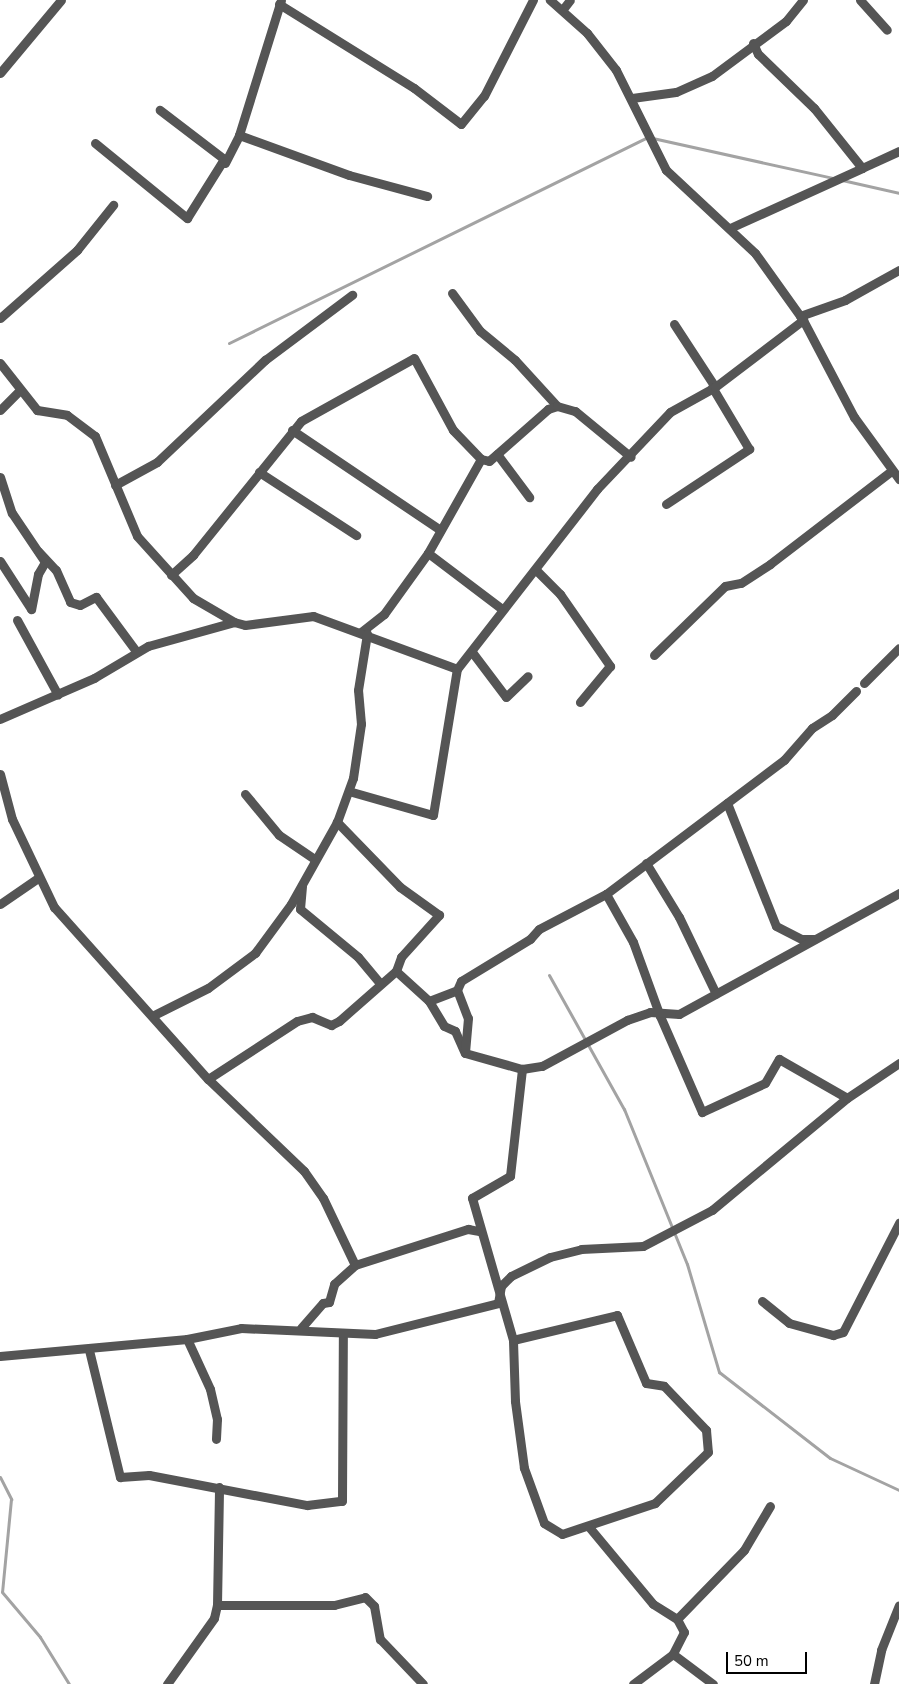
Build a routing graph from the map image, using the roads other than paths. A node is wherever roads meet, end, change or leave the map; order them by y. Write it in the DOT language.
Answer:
graph roads {
  1 [pos="61,0"];
  2 [pos="534,0"];
  3 [pos="550,0"];
  4 [pos="570,0"];
  5 [pos="803,0"];
  6 [pos="860,0"];
  7 [pos="280,2"];
  8 [pos="563,9"];
  9 [pos="887,30"];
  10 [pos="753,43"];
  11 [pos="0,73"];
  12 [pos="632,98"];
  13 [pos="160,110"];
  14 [pos="239,135"];
  15 [pos="96,143"];
  16 [pos="899,151"];
  17 [pos="225,163"];
  18 [pos="862,168"];
  19 [pos="427,196"];
  20 [pos="114,206"];
  21 [pos="730,228"];
  22 [pos="899,270"];
  23 [pos="452,292"];
  24 [pos="352,295"];
  25 [pos="0,318"];
  26 [pos="801,318"];
  27 [pos="674,324"];
  28 [pos="0,363"];
  29 [pos="4,376"];
  30 [pos="714,387"];
  31 [pos="19,391"];
  32 [pos="557,406"];
  33 [pos="0,410"];
  34 [pos="292,430"];
  35 [pos="497,454"];
  36 [pos="631,457"];
  37 [pos="480,459"];
  38 [pos="891,471"];
  39 [pos="259,472"];
  40 [pos="0,477"];
  41 [pos="899,479"];
  42 [pos="116,485"];
  43 [pos="529,498"];
  44 [pos="666,504"];
  45 [pos="440,530"];
  46 [pos="356,535"];
  47 [pos="38,551"];
  48 [pos="428,553"];
  49 [pos="0,561"];
  50 [pos="537,571"];
  51 [pos="171,575"];
  52 [pos="502,609"];
  53 [pos="17,620"];
  54 [pos="234,622"];
  55 [pos="364,633"];
  56 [pos="899,648"];
  57 [pos="136,652"];
  58 [pos="472,652"];
  59 [pos="654,655"];
  60 [pos="457,669"];
  61 [pos="528,676"];
  62 [pos="864,683"];
  63 [pos="856,691"];
  64 [pos="58,695"];
  65 [pos="580,702"];
  66 [pos="0,719"];
  67 [pos="0,774"];
  68 [pos="352,792"];
  69 [pos="245,794"];
  70 [pos="727,803"];
  71 [pos="337,822"];
  72 [pos="314,858"];
  73 [pos="646,863"];
  74 [pos="38,878"];
  75 [pos="302,883"];
  76 [pos="899,893"];
  77 [pos="606,894"];
  78 [pos="0,904"];
  79 [pos="814,939"];
  80 [pos="396,971"];
  81 [pos="380,982"];
  82 [pos="457,990"];
  83 [pos="716,994"];
  84 [pos="429,1001"];
  85 [pos="154,1015"];
  86 [pos="660,1016"];
  87 [pos="464,1053"];
  88 [pos="899,1063"];
  89 [pos="522,1069"];
  90 [pos="208,1079"];
  91 [pos="848,1098"];
  92 [pos="899,1224"];
  93 [pos="478,1231"];
  94 [pos="355,1265"];
  95 [pos="501,1286"];
  96 [pos="762,1301"];
  97 [pos="301,1328"];
  98 [pos="343,1332"];
  99 [pos="188,1339"];
  100 [pos="514,1340"];
  101 [pos="89,1350"];
  102 [pos="0,1356"];
  103 [pos="216,1439"];
  104 [pos="219,1487"];
  105 [pos="770,1506"];
  106 [pos="594,1527"];
  107 [pos="217,1605"];
  108 [pos="899,1605"];
  109 [pos="677,1620"];
  110 [pos="673,1654"];
  111 [pos="167,1684"];
  112 [pos="422,1684"];
  113 [pos="633,1684"];
  114 [pos="713,1684"];
  115 [pos="874,1684"];
  1 -- 11 [label="street"];
  2 -- 7 [label="street"];
  3 -- 8 [label="street"];
  4 -- 8 [label="street"];
  5 -- 10 [label="street"];
  6 -- 9 [label="street"];
  7 -- 14 [label="street"];
  8 -- 12 [label="street"];
  10 -- 12 [label="street"];
  10 -- 18 [label="street"];
  12 -- 21 [label="street"];
  13 -- 17 [label="street"];
  14 -- 17 [label="street"];
  14 -- 19 [label="street"];
  15 -- 17 [label="street"];
  16 -- 18 [label="street"];
  18 -- 21 [label="street"];
  20 -- 25 [label="street"];
  21 -- 26 [label="street"];
  22 -- 26 [label="street"];
  23 -- 32 [label="street"];
  24 -- 42 [label="street"];
  26 -- 30 [label="street"];
  26 -- 38 [label="street"];
  27 -- 30 [label="street"];
  28 -- 29 [label="street"];
  29 -- 31 [label="street"];
  30 -- 36 [label="street"];
  30 -- 44 [label="street"];
  31 -- 33 [label="street"];
  31 -- 42 [label="street"];
  32 -- 35 [label="street"];
  32 -- 36 [label="street"];
  34 -- 37 [label="street"];
  34 -- 39 [label="street"];
  34 -- 45 [label="street"];
  35 -- 37 [label="street"];
  35 -- 43 [label="street"];
  36 -- 50 [label="street"];
  37 -- 45 [label="street"];
  38 -- 41 [label="street"];
  38 -- 59 [label="street"];
  39 -- 46 [label="street"];
  39 -- 51 [label="street"];
  40 -- 47 [label="street"];
  42 -- 51 [label="street"];
  45 -- 48 [label="street"];
  47 -- 49 [label="street"];
  47 -- 57 [label="street"];
  48 -- 52 [label="street"];
  48 -- 55 [label="street"];
  50 -- 52 [label="street"];
  50 -- 65 [label="street"];
  51 -- 54 [label="street"];
  52 -- 58 [label="street"];
  53 -- 64 [label="street"];
  54 -- 55 [label="street"];
  54 -- 57 [label="street"];
  55 -- 60 [label="street"];
  55 -- 71 [label="street"];
  56 -- 62 [label="street"];
  57 -- 64 [label="street"];
  58 -- 60 [label="street"];
  58 -- 61 [label="street"];
  60 -- 68 [label="street"];
  63 -- 70 [label="street"];
  64 -- 66 [label="street"];
  67 -- 74 [label="street"];
  69 -- 72 [label="street"];
  70 -- 73 [label="street"];
  70 -- 79 [label="street"];
  71 -- 72 [label="street"];
  71 -- 80 [label="street"];
  72 -- 75 [label="street"];
  73 -- 77 [label="street"];
  73 -- 83 [label="street"];
  74 -- 78 [label="street"];
  74 -- 85 [label="street"];
  75 -- 81 [label="street"];
  75 -- 85 [label="street"];
  76 -- 79 [label="street"];
  77 -- 82 [label="street"];
  77 -- 86 [label="street"];
  79 -- 83 [label="street"];
  80 -- 81 [label="street"];
  80 -- 84 [label="street"];
  81 -- 90 [label="street"];
  82 -- 84 [label="street"];
  82 -- 87 [label="street"];
  83 -- 86 [label="street"];
  84 -- 87 [label="street"];
  85 -- 90 [label="street"];
  86 -- 89 [label="street"];
  86 -- 91 [label="street"];
  87 -- 89 [label="street"];
  88 -- 91 [label="street"];
  89 -- 93 [label="street"];
  90 -- 94 [label="street"];
  91 -- 95 [label="street"];
  92 -- 96 [label="street"];
  93 -- 94 [label="street"];
  93 -- 95 [label="street"];
  94 -- 97 [label="street"];
  95 -- 98 [label="street"];
  95 -- 100 [label="street"];
  97 -- 98 [label="street"];
  97 -- 99 [label="street"];
  98 -- 104 [label="street"];
  99 -- 101 [label="street"];
  99 -- 103 [label="street"];
  100 -- 106 [label="street"];
  100 -- 106 [label="street"];
  101 -- 102 [label="street"];
  101 -- 104 [label="street"];
  104 -- 107 [label="street"];
  105 -- 109 [label="street"];
  106 -- 109 [label="street"];
  107 -- 111 [label="street"];
  107 -- 112 [label="street"];
  108 -- 115 [label="street"];
  109 -- 110 [label="street"];
  110 -- 113 [label="street"];
  110 -- 114 [label="street"];
}
